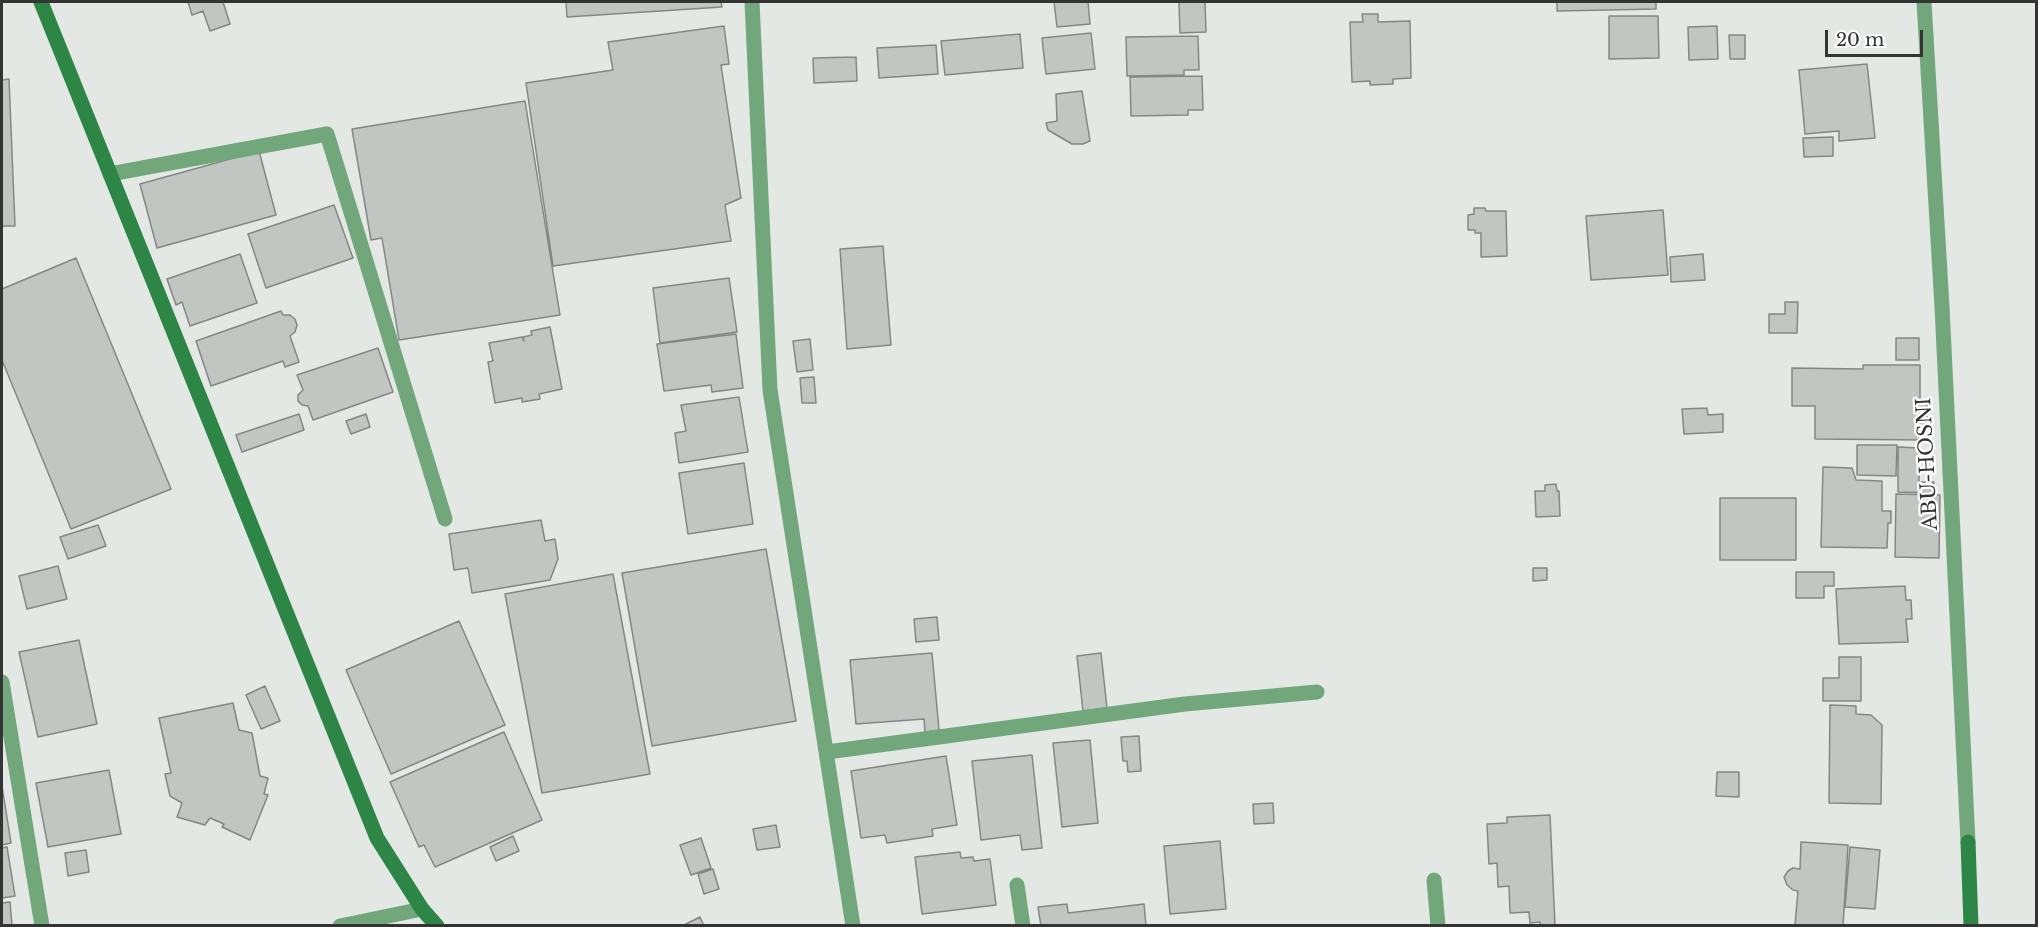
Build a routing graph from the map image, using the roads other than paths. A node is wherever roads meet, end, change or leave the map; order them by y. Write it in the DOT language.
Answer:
graph roads {
  1 [pos="41,2"];
  2 [pos="752,2"];
  3 [pos="1924,2"];
  4 [pos="110,174"];
  5 [pos="445,519"];
  6 [pos="2,682"];
  7 [pos="1317,692"];
  8 [pos="827,752"];
  9 [pos="1434,880"];
  10 [pos="1017,885"];
  11 [pos="422,909"];
  12 [pos="42,926"];
  13 [pos="340,926"];
  14 [pos="437,926"];
  15 [pos="853,926"];
  16 [pos="1023,926"];
  17 [pos="1438,926"];
  18 [pos="1971,926"];
  1 -- 4 [label="street"];
  2 -- 8 [label="street"];
  3 -- 18 [label="street, ABU-HOSNI"];
  4 -- 5 [label="street"];
  4 -- 11 [label="street"];
  6 -- 12 [label="street"];
  7 -- 8 [label="street"];
  8 -- 15 [label="street"];
  9 -- 17 [label="street"];
  10 -- 16 [label="street"];
  11 -- 13 [label="street"];
  11 -- 14 [label="street"];
}
